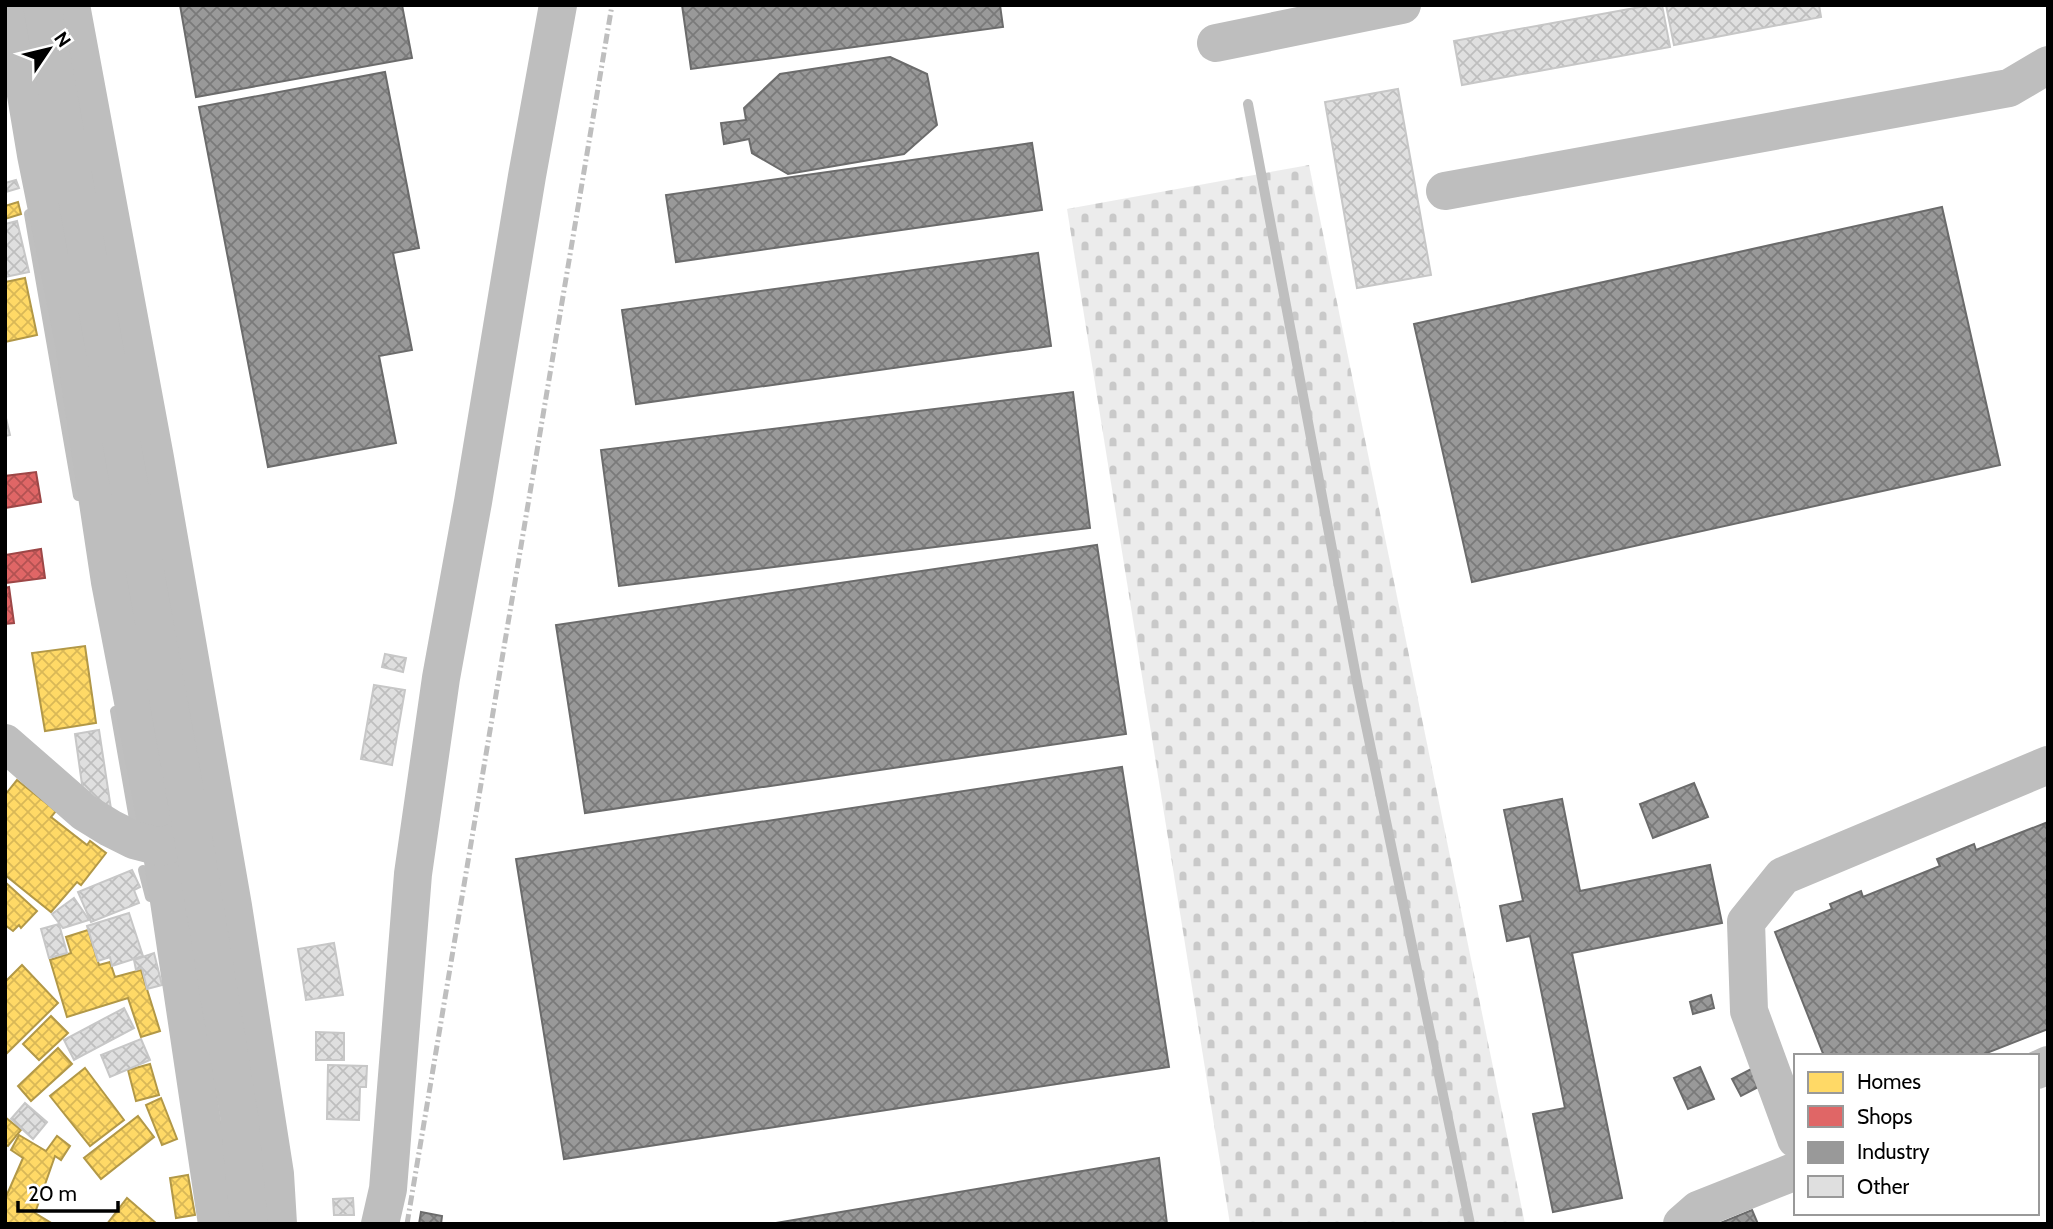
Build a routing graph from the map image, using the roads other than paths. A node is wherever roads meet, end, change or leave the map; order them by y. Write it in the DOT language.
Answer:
graph roads {
  1 [pos="11,5"];
  2 [pos="41,5"];
  3 [pos="71,5"];
  4 [pos="558,5"];
  5 [pos="1402,5"];
  6 [pos="1216,43"];
  7 [pos="2048,65"];
  8 [pos="1445,191"];
  9 [pos="5,743"];
  10 [pos="2048,765"];
  11 [pos="177,841"];
  12 [pos="1794,1134"];
  13 [pos="1794,1172"];
  14 [pos="217,1224"];
  15 [pos="249,1224"];
  16 [pos="278,1224"];
  17 [pos="380,1224"];
  18 [pos="1682,1224"];
  1 -- 11 [label="street"];
  2 -- 11 [label="street"];
  3 -- 16 [label="street"];
  4 -- 17 [label="street"];
  5 -- 6 [label="street"];
  7 -- 8 [label="street"];
  9 -- 11 [label="street"];
  10 -- 12 [label="street"];
  11 -- 14 [label="street"];
  11 -- 15 [label="street"];
  13 -- 18 [label="street"];
}
